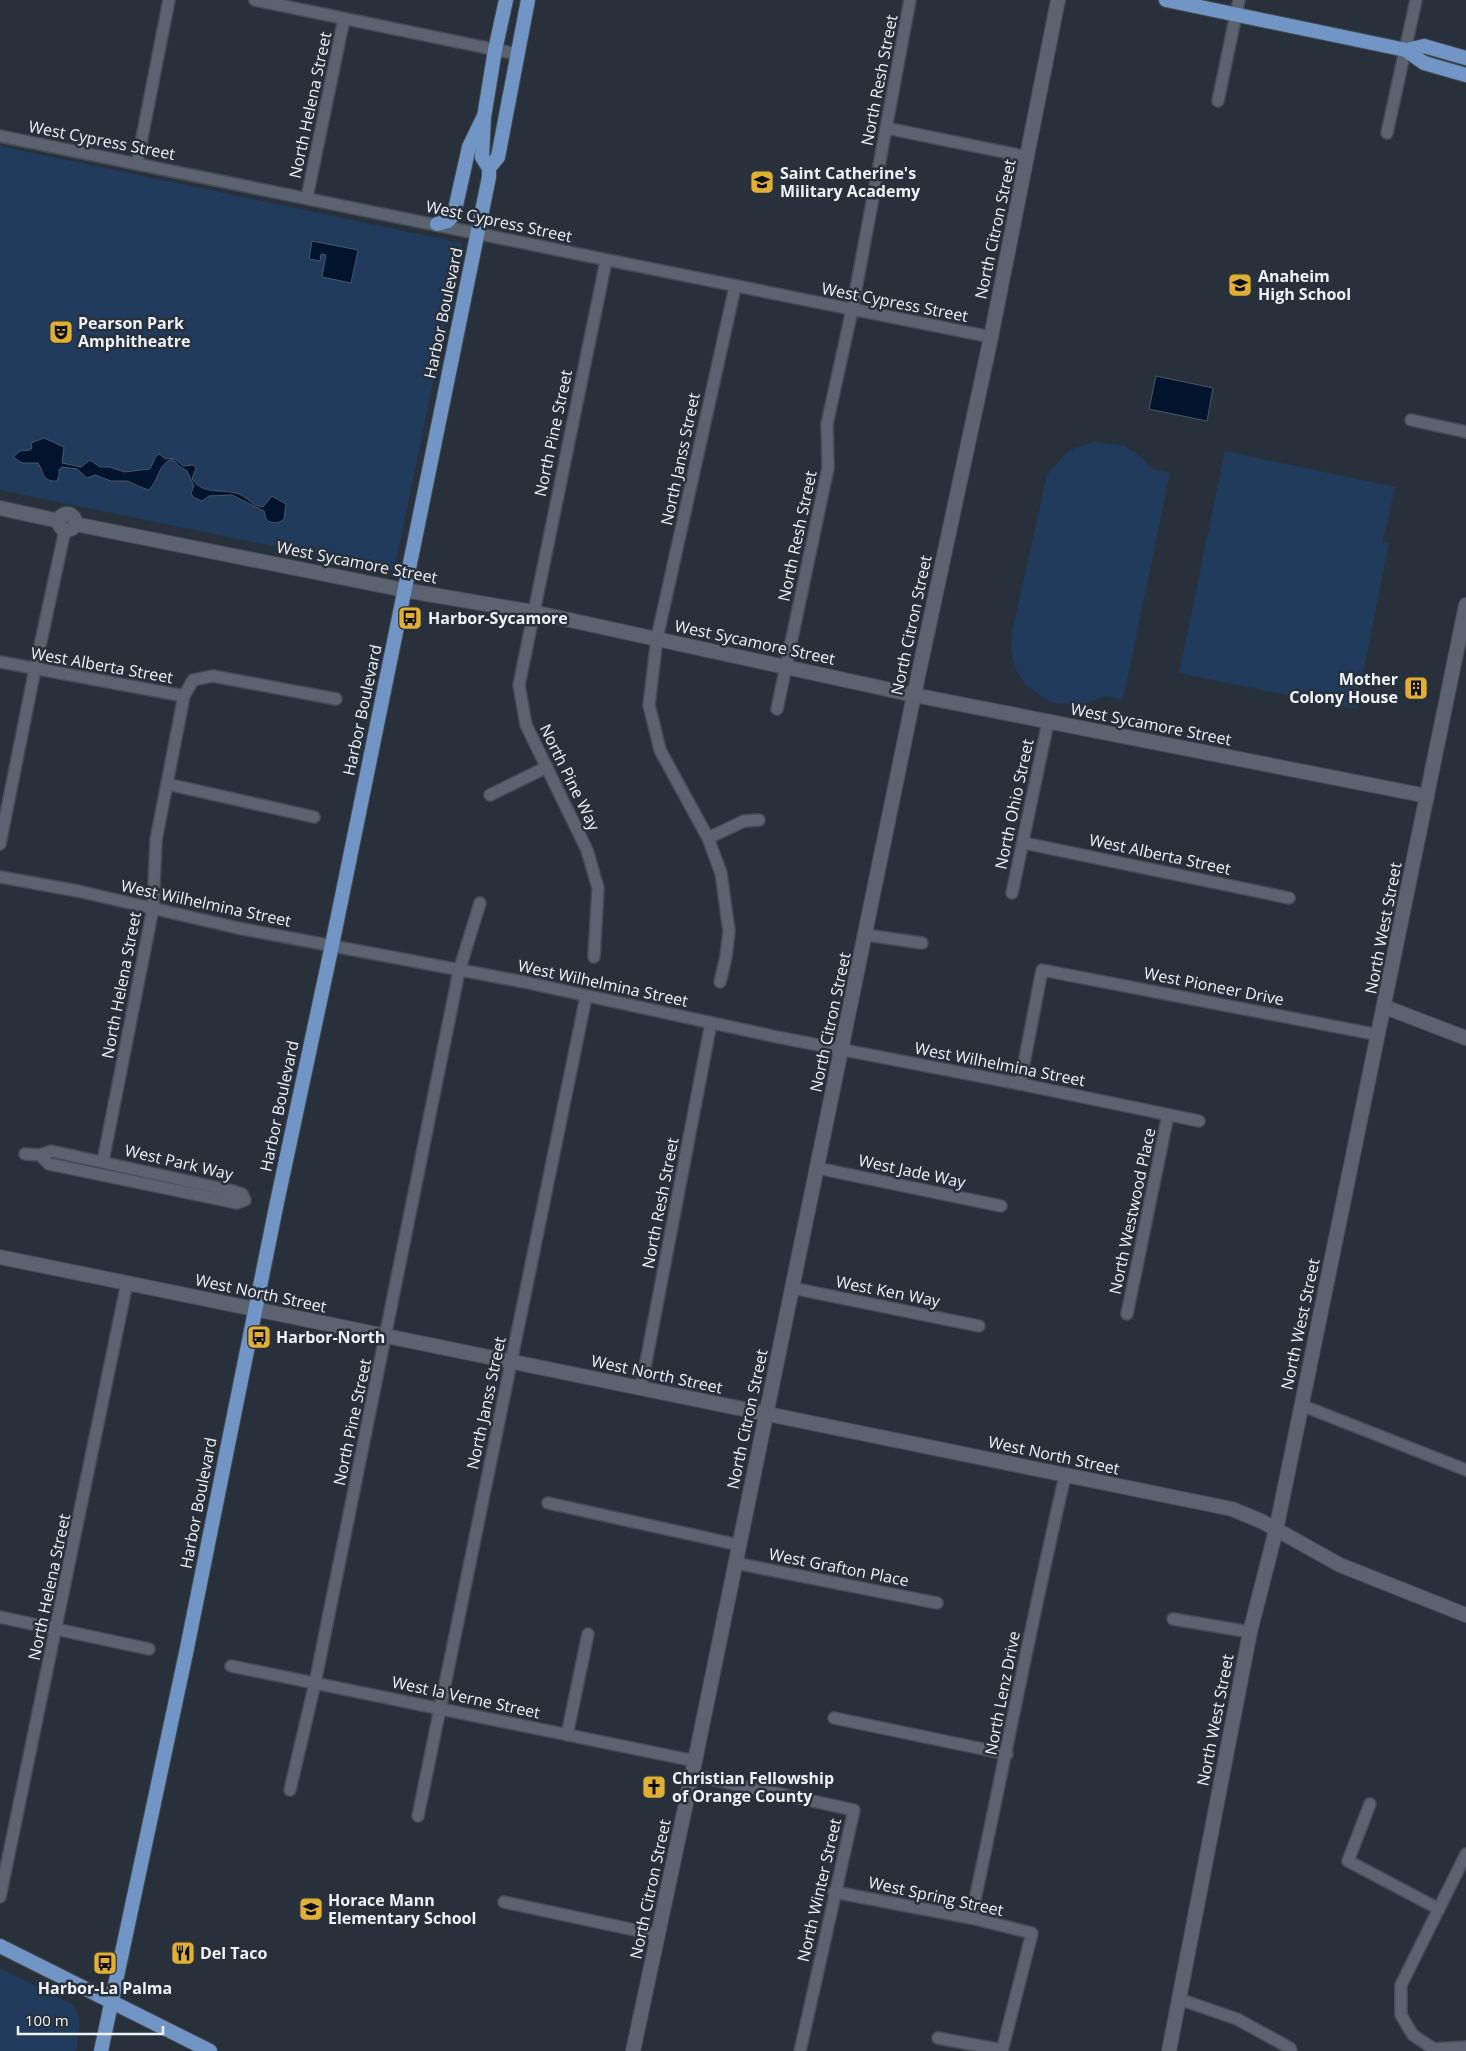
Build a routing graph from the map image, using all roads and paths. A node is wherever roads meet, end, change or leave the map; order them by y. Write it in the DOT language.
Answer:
graph roads {
  1 [pos="169,0"];
  2 [pos="255,0"];
  3 [pos="506,0"];
  4 [pos="528,0"];
  5 [pos="910,0"];
  6 [pos="1058,0"];
  7 [pos="1166,0"];
  8 [pos="1416,0"];
  9 [pos="1237,7"];
  10 [pos="344,19"];
  11 [pos="495,50"];
  12 [pos="1406,50"];
  13 [pos="517,54"];
  14 [pos="1466,58"];
  15 [pos="1466,75"];
  16 [pos="1218,101"];
  17 [pos="484,117"];
  18 [pos="886,128"];
  19 [pos="1387,133"];
  20 [pos="0,136"];
  21 [pos="1028,157"];
  22 [pos="137,163"];
  23 [pos="489,168"];
  24 [pos="307,197"];
  25 [pos="437,224"];
  26 [pos="477,233"];
  27 [pos="606,261"];
  28 [pos="735,287"];
  29 [pos="852,310"];
  30 [pos="990,337"];
  31 [pos="1411,420"];
  32 [pos="1466,432"];
  33 [pos="0,508"];
  34 [pos="66,525"];
  35 [pos="404,590"];
  36 [pos="1466,605"];
  37 [pos="533,612"];
  38 [pos="657,638"];
  39 [pos="0,662"];
  40 [pos="786,666"];
  41 [pos="35,669"];
  42 [pos="914,695"];
  43 [pos="184,696"];
  44 [pos="336,698"];
  45 [pos="777,709"];
  46 [pos="1048,722"];
  47 [pos="547,767"];
  48 [pos="167,784"];
  49 [pos="490,795"];
  50 [pos="1427,796"];
  51 [pos="314,817"];
  52 [pos="759,820"];
  53 [pos="708,838"];
  54 [pos="1024,843"];
  55 [pos="0,844"];
  56 [pos="0,877"];
  57 [pos="1012,893"];
  58 [pos="1289,898"];
  59 [pos="480,903"];
  60 [pos="153,908"];
  61 [pos="866,935"];
  62 [pos="922,943"];
  63 [pos="332,945"];
  64 [pos="594,957"];
  65 [pos="459,971"];
  66 [pos="720,982"];
  67 [pos="586,997"];
  68 [pos="1385,1007"];
  69 [pos="711,1023"];
  70 [pos="1379,1035"];
  71 [pos="1466,1038"];
  72 [pos="842,1049"];
  73 [pos="1020,1084"];
  74 [pos="1168,1116"];
  75 [pos="1199,1121"];
  76 [pos="25,1154"];
  77 [pos="40,1156"];
  78 [pos="102,1161"];
  79 [pos="818,1168"];
  80 [pos="1001,1206"];
  81 [pos="0,1257"];
  82 [pos="127,1283"];
  83 [pos="792,1288"];
  84 [pos="255,1309"];
  85 [pos="1127,1314"];
  86 [pos="979,1326"];
  87 [pos="386,1336"];
  88 [pos="511,1362"];
  89 [pos="641,1388"];
  90 [pos="1301,1405"];
  91 [pos="766,1414"];
  92 [pos="1466,1470"];
  93 [pos="1065,1476"];
  94 [pos="548,1504"];
  95 [pos="1276,1530"];
  96 [pos="739,1545"];
  97 [pos="735,1563"];
  98 [pos="937,1604"];
  99 [pos="1466,1615"];
  100 [pos="0,1617"];
  101 [pos="1173,1619"];
  102 [pos="57,1628"];
  103 [pos="1250,1632"];
  104 [pos="588,1634"];
  105 [pos="149,1649"];
  106 [pos="232,1666"];
  107 [pos="315,1683"];
  108 [pos="440,1709"];
  109 [pos="834,1718"];
  110 [pos="567,1735"];
  111 [pos="1007,1754"];
  112 [pos="695,1761"];
  113 [pos="692,1775"];
  114 [pos="290,1790"];
  115 [pos="1370,1804"];
  116 [pos="418,1816"];
  117 [pos="1466,1854"];
  118 [pos="834,1892"];
  119 [pos="0,1897"];
  120 [pos="504,1902"];
  121 [pos="1439,1909"];
  122 [pos="971,1918"];
  123 [pos="658,1935"];
  124 [pos="0,1946"];
  125 [pos="1179,2000"];
  126 [pos="110,2001"];
  127 [pos="938,2038"];
  128 [pos="1466,2047"];
  129 [pos="1002,2050"];
  130 [pos="101,2051"];
  131 [pos="210,2051"];
  132 [pos="632,2051"];
  133 [pos="800,2051"];
  134 [pos="1169,2051"];
  135 [pos="1291,2051"];
  1 -- 22 [label="street"];
  2 -- 10 [label="street"];
  3 -- 11 [label="main road, Harbor Boulevard"];
  4 -- 13 [label="main road, Harbor Boulevard"];
  5 -- 18 [label="street, North Resh Street"];
  6 -- 21 [label="street, North Citron Street"];
  7 -- 9 [label="main road"];
  8 -- 12 [label="street"];
  9 -- 12 [label="main road"];
  9 -- 16 [label="street"];
  10 -- 11 [label="street"];
  10 -- 24 [label="street, North Helena Street"];
  11 -- 13 [label="street"];
  11 -- 17 [label="main road, Harbor Boulevard"];
  12 -- 14 [label="main road"];
  12 -- 15 [label="main road"];
  12 -- 19 [label="street"];
  13 -- 23 [label="main road, Harbor Boulevard"];
  17 -- 23 [label="main road, Harbor Boulevard"];
  17 -- 25 [label="main road"];
  18 -- 21 [label="street"];
  18 -- 29 [label="street, North Resh Street"];
  20 -- 22 [label="street, West Cypress Street"];
  21 -- 30 [label="street, North Citron Street"];
  22 -- 24 [label="street, West Cypress Street"];
  23 -- 26 [label="main road, Harbor Boulevard"];
  24 -- 25 [label="street, West Cypress Street"];
  25 -- 26 [label="street, West Cypress Street"];
  26 -- 27 [label="street, West Cypress Street"];
  26 -- 35 [label="main road, Harbor Boulevard"];
  27 -- 28 [label="street, West Cypress Street"];
  27 -- 37 [label="street, North Pine Street"];
  28 -- 29 [label="street, West Cypress Street"];
  28 -- 38 [label="street, North Janss Street"];
  29 -- 30 [label="street, West Cypress Street"];
  29 -- 40 [label="street, North Resh Street"];
  30 -- 42 [label="street, North Citron Street"];
  31 -- 32 [label="street"];
  33 -- 34 [label="street, West Sycamore Street"];
  34 -- 35 [label="street, West Sycamore Street"];
  34 -- 41 [label="street"];
  35 -- 37 [label="street, West Sycamore Street"];
  35 -- 63 [label="main road, Harbor Boulevard"];
  36 -- 50 [label="street, North West Street"];
  37 -- 38 [label="street, West Sycamore Street"];
  37 -- 47 [label="street, North Pine Way"];
  38 -- 40 [label="street, West Sycamore Street"];
  38 -- 53 [label="street, North Janss Street"];
  39 -- 41 [label="street, West Alberta Street"];
  40 -- 42 [label="street, West Sycamore Street"];
  40 -- 45 [label="street, North Resh Street"];
  41 -- 43 [label="street, West Alberta Street"];
  41 -- 55 [label="street"];
  42 -- 46 [label="street, West Sycamore Street"];
  42 -- 61 [label="street, North Citron Street"];
  43 -- 44 [label="street, West Alberta Street"];
  43 -- 48 [label="street, North Helena Street"];
  46 -- 50 [label="street, West Sycamore Street"];
  46 -- 54 [label="street, North Ohio Street"];
  47 -- 49 [label="street"];
  47 -- 64 [label="street, North Pine Way"];
  48 -- 51 [label="street"];
  48 -- 60 [label="street, North Helena Street"];
  50 -- 68 [label="street, North West Street"];
  52 -- 53 [label="street"];
  53 -- 66 [label="street, North Janss Street"];
  54 -- 57 [label="street, North Ohio Street"];
  54 -- 58 [label="street, West Alberta Street"];
  56 -- 60 [label="street, West Wilhelmina Street"];
  59 -- 65 [label="street, North Pine Street"];
  60 -- 63 [label="street, West Wilhelmina Street"];
  60 -- 78 [label="street, North Helena Street"];
  61 -- 62 [label="street"];
  61 -- 72 [label="street, North Citron Street"];
  63 -- 65 [label="street, West Wilhelmina Street"];
  63 -- 84 [label="main road, Harbor Boulevard"];
  65 -- 67 [label="street, West Wilhelmina Street"];
  65 -- 87 [label="street, North Pine Street"];
  67 -- 69 [label="street, West Wilhelmina Street"];
  67 -- 88 [label="street, North Janss Street"];
  68 -- 70 [label="street, North West Street"];
  68 -- 71 [label="street"];
  69 -- 72 [label="street, West Wilhelmina Street"];
  69 -- 89 [label="street, North Resh Street"];
  70 -- 73 [label="street, West Pioneer Drive"];
  70 -- 90 [label="street, North West Street"];
  72 -- 73 [label="street, West Wilhelmina Street"];
  72 -- 79 [label="street, North Citron Street"];
  73 -- 74 [label="street, West Wilhelmina Street"];
  74 -- 75 [label="street, West Wilhelmina Street"];
  74 -- 85 [label="street, North Westwood Place"];
  76 -- 77 [label="street, West Park Way"];
  77 -- 78 [label="street, West Park Way"];
  77 -- 78 [label="street, West Park Way"];
  79 -- 80 [label="street, West Jade Way"];
  79 -- 83 [label="street, North Citron Street"];
  81 -- 82 [label="street, West North Street"];
  82 -- 84 [label="street, West North Street"];
  82 -- 102 [label="street, North Helena Street"];
  83 -- 86 [label="street, West Ken Way"];
  83 -- 91 [label="street, North Citron Street"];
  84 -- 87 [label="street, West North Street"];
  84 -- 126 [label="main road, Harbor Boulevard"];
  87 -- 88 [label="street, West North Street"];
  87 -- 107 [label="street, North Pine Street"];
  88 -- 89 [label="street, West North Street"];
  88 -- 108 [label="street, North Janss Street"];
  89 -- 91 [label="street, West North Street"];
  90 -- 92 [label="street"];
  90 -- 95 [label="street, North West Street"];
  91 -- 93 [label="street, West North Street"];
  91 -- 96 [label="street, North Citron Street"];
  93 -- 95 [label="street, West North Street"];
  93 -- 111 [label="street, North Lenz Drive"];
  94 -- 96 [label="street"];
  95 -- 99 [label="street, West North Street"];
  95 -- 103 [label="street, North West Street"];
  96 -- 97 [label="street, North Citron Street"];
  97 -- 98 [label="street, West Grafton Place"];
  97 -- 112 [label="street, North Citron Street"];
  100 -- 102 [label="street"];
  101 -- 103 [label="street"];
  102 -- 105 [label="street"];
  102 -- 119 [label="street, North Helena Street"];
  103 -- 125 [label="street, North West Street"];
  104 -- 110 [label="street"];
  106 -- 107 [label="street, West la Verne Street"];
  107 -- 108 [label="street, West la Verne Street"];
  107 -- 114 [label="street, North Pine Street"];
  108 -- 110 [label="street, West la Verne Street"];
  108 -- 116 [label="street, North Janss Street"];
  109 -- 111 [label="street"];
  110 -- 112 [label="street, West la Verne Street"];
  111 -- 122 [label="street, North Lenz Drive"];
  112 -- 113 [label="street, North Citron Street"];
  113 -- 118 [label="street, North Winter Street"];
  113 -- 123 [label="street, North Citron Street"];
  115 -- 121 [label="street"];
  117 -- 121 [label="street"];
  118 -- 122 [label="street, West Spring Street"];
  118 -- 133 [label="street, North Winter Street"];
  120 -- 123 [label="street"];
  121 -- 128 [label="street"];
  122 -- 129 [label="street, West Spring Street"];
  123 -- 132 [label="street, North Citron Street"];
  124 -- 126 [label="main road"];
  125 -- 134 [label="street, North West Street"];
  125 -- 135 [label="street"];
  126 -- 130 [label="main road, Harbor Boulevard"];
  126 -- 131 [label="main road"];
  127 -- 129 [label="street"];
}
